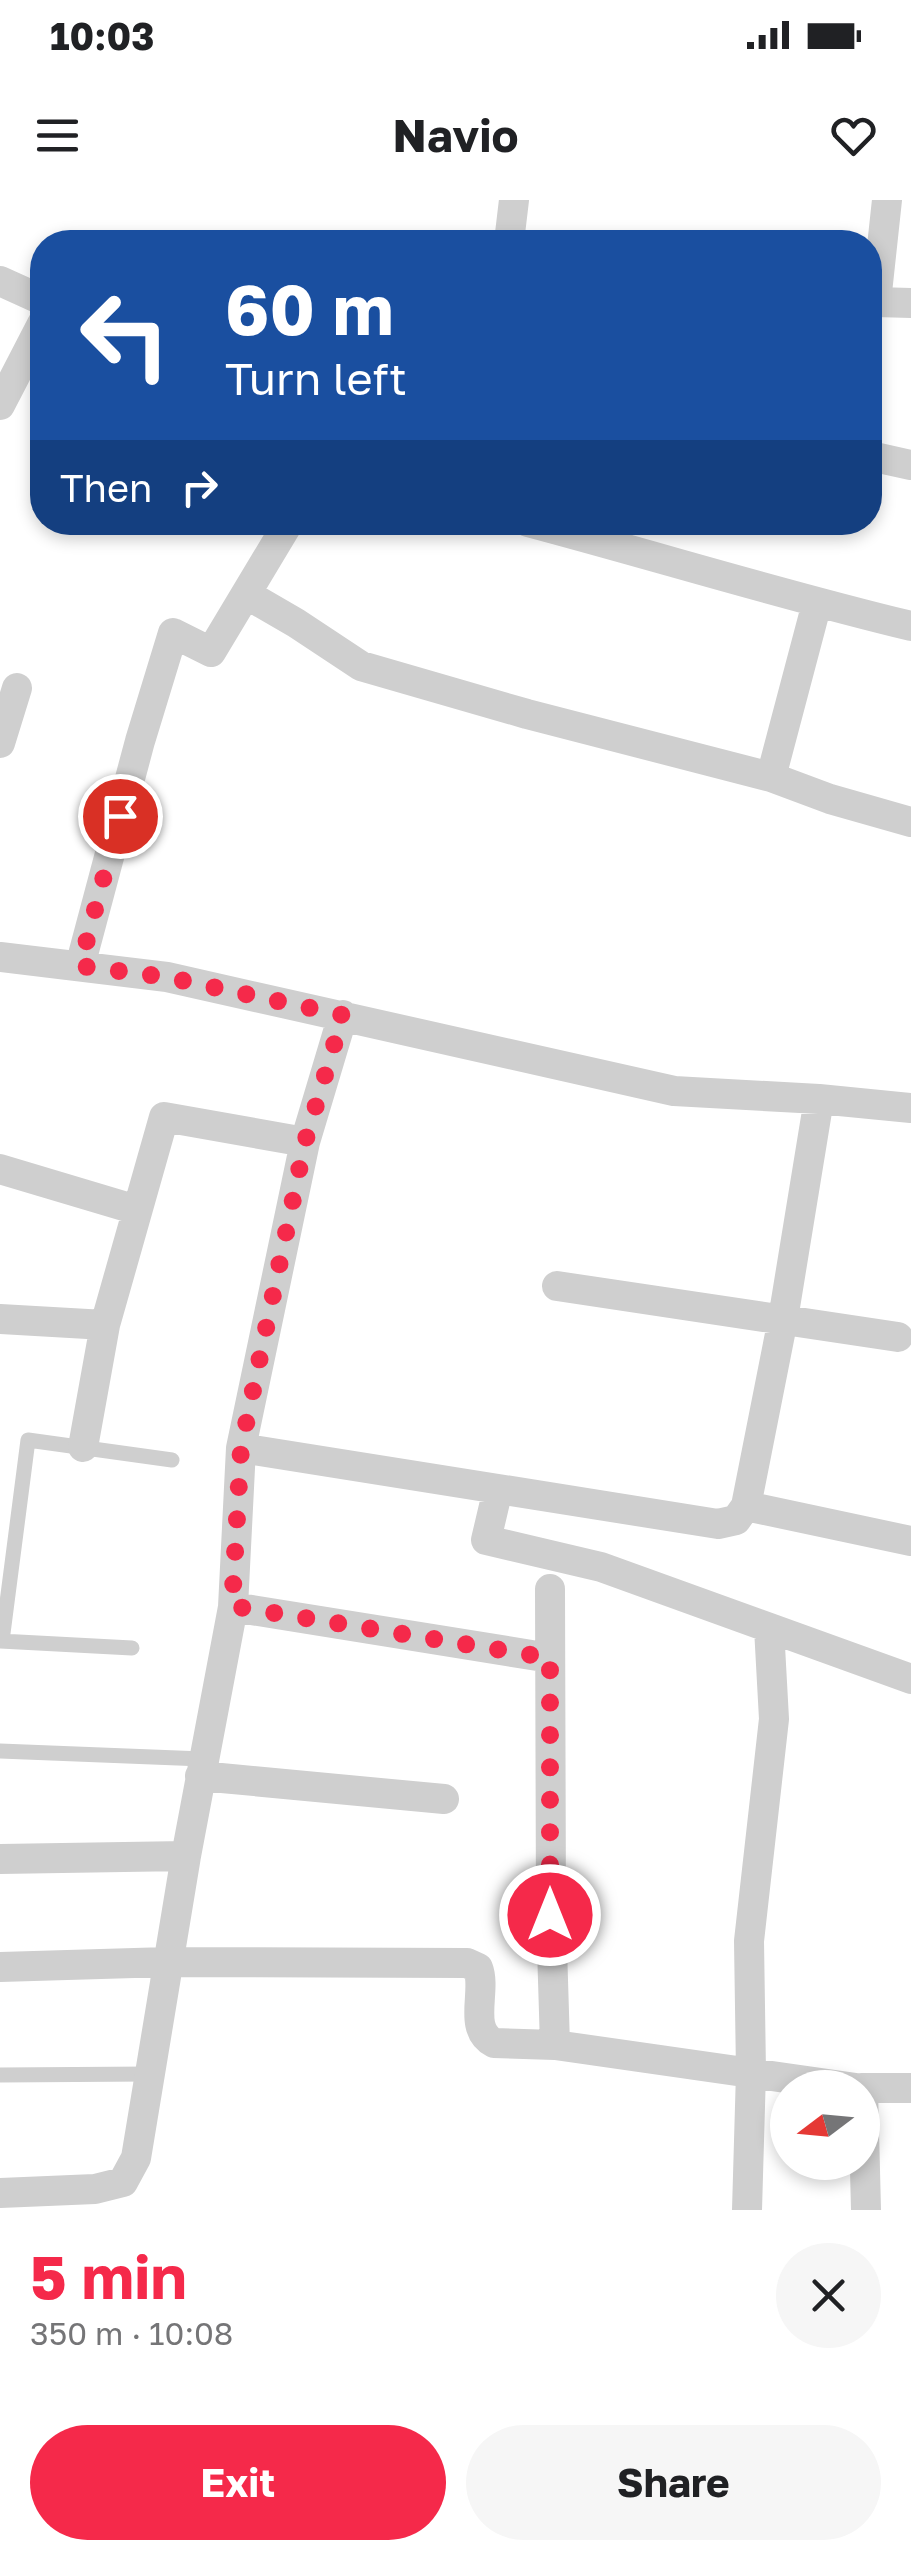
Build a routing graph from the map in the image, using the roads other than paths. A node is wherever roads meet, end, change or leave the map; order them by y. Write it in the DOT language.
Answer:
graph roads {
  1 [pos="514,200"];
  2 [pos="888,200"];
  3 [pos="510,230"];
  4 [pos="882,251"];
  5 [pos="0,281"];
  6 [pos="30,295"];
  7 [pos="882,302"];
  8 [pos="911,303"];
  9 [pos="30,347"];
  10 [pos="0,404"];
  11 [pos="882,459"];
  12 [pos="911,465"];
  13 [pos="281,535"];
  14 [pos="594,535"];
  15 [pos="246,594"];
  16 [pos="817,604"];
  17 [pos="911,626"];
  18 [pos="17,688"];
  19 [pos="0,743"];
  20 [pos="771,778"];
  21 [pos="911,822"];
  22 [pos="0,957"];
  23 [pos="80,966"];
  24 [pos="343,1015"];
  25 [pos="819,1099"];
  26 [pos="911,1108"];
  27 [pos="305,1142"];
  28 [pos="0,1169"];
  29 [pos="138,1210"];
  30 [pos="558,1286"];
  31 [pos="0,1319"];
  32 [pos="783,1319"];
  33 [pos="105,1325"];
  34 [pos="898,1337"];
  35 [pos="84,1448"];
  36 [pos="241,1448"];
  37 [pos="172,1460"];
  38 [pos="498,1488"];
  39 [pos="746,1506"];
  40 [pos="911,1541"];
  41 [pos="550,1588"];
  42 [pos="232,1606"];
  43 [pos="769,1628"];
  44 [pos="1,1641"];
  45 [pos="132,1648"];
  46 [pos="550,1658"];
  47 [pos="911,1679"];
  48 [pos="0,1751"];
  49 [pos="202,1768"];
  50 [pos="444,1799"];
  51 [pos="186,1856"];
  52 [pos="0,1859"];
  53 [pos="168,1962"];
  54 [pos="0,1967"];
  55 [pos="555,2045"];
  56 [pos="751,2072"];
  57 [pos="150,2074"];
  58 [pos="0,2075"];
  59 [pos="770,2075"];
  60 [pos="880,2088"];
  61 [pos="911,2088"];
  62 [pos="865,2180"];
  63 [pos="0,2193"];
  64 [pos="747,2210"];
  65 [pos="866,2210"];
  1 -- 3 [label="street"];
  2 -- 4 [label="street"];
  5 -- 6 [label="street"];
  7 -- 8 [label="street"];
  9 -- 10 [label="street"];
  11 -- 12 [label="street"];
  13 -- 15 [label="street"];
  14 -- 16 [label="street"];
  15 -- 20 [label="street"];
  15 -- 23 [label="street"];
  16 -- 17 [label="street"];
  16 -- 20 [label="street"];
  18 -- 19 [label="street"];
  20 -- 21 [label="street"];
  22 -- 23 [label="street"];
  23 -- 24 [label="street"];
  24 -- 25 [label="street"];
  24 -- 27 [label="street"];
  25 -- 26 [label="street"];
  25 -- 32 [label="street"];
  27 -- 29 [label="street"];
  27 -- 36 [label="street"];
  28 -- 29 [label="street"];
  29 -- 33 [label="street"];
  30 -- 32 [label="street"];
  31 -- 33 [label="street"];
  32 -- 34 [label="street"];
  32 -- 39 [label="street"];
  33 -- 35 [label="street"];
  35 -- 37 [label="lane"];
  35 -- 44 [label="lane"];
  36 -- 38 [label="street"];
  36 -- 42 [label="street"];
  38 -- 39 [label="street"];
  38 -- 43 [label="street"];
  39 -- 40 [label="street"];
  41 -- 46 [label="street"];
  42 -- 46 [label="street"];
  42 -- 49 [label="street"];
  43 -- 47 [label="street"];
  43 -- 56 [label="street"];
  44 -- 45 [label="lane"];
  46 -- 55 [label="street"];
  48 -- 49 [label="lane"];
  49 -- 50 [label="street"];
  49 -- 51 [label="street"];
  51 -- 52 [label="street"];
  51 -- 53 [label="street"];
  53 -- 54 [label="street"];
  53 -- 55 [label="street"];
  53 -- 57 [label="street"];
  55 -- 56 [label="street"];
  56 -- 59 [label="street"];
  56 -- 64 [label="street"];
  57 -- 58 [label="lane"];
  57 -- 63 [label="street"];
  60 -- 61 [label="street"];
  62 -- 65 [label="street"];
}
